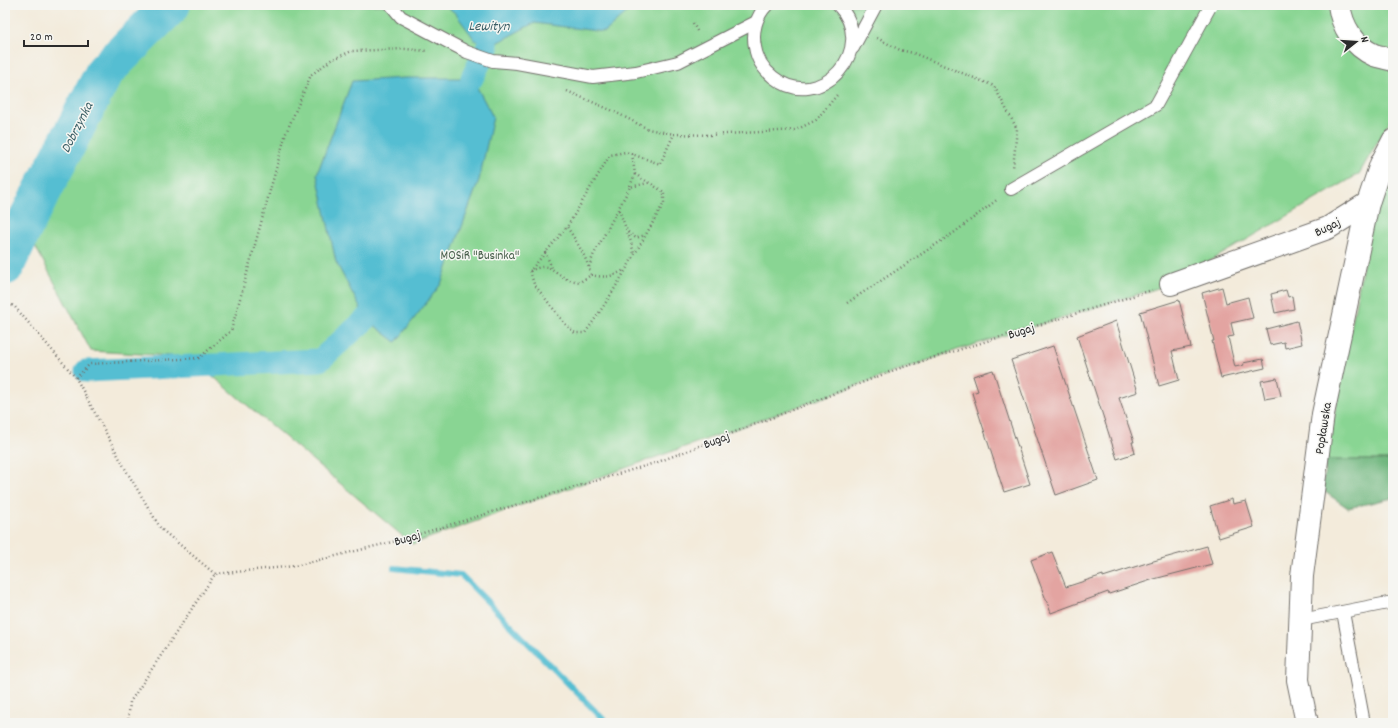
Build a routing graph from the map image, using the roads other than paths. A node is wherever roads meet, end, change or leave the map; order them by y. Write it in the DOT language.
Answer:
graph roads {
  1 [pos="391,5"];
  2 [pos="767,5"];
  3 [pos="838,5"];
  4 [pos="876,5"];
  5 [pos="1211,5"];
  6 [pos="1340,5"];
  7 [pos="756,22"];
  8 [pos="850,55"];
  9 [pos="1393,60"];
  10 [pos="1393,141"];
  11 [pos="1010,189"];
  12 [pos="1368,203"];
  13 [pos="1171,284"];
  14 [pos="1393,602"];
  15 [pos="1343,612"];
  16 [pos="1301,620"];
  17 [pos="1307,723"];
  18 [pos="1364,723"];
  1 -- 7 [label="lane"];
  2 -- 7 [label="lane"];
  3 -- 8 [label="lane"];
  4 -- 8 [label="lane"];
  5 -- 11 [label="lane"];
  6 -- 9 [label="street"];
  7 -- 8 [label="lane"];
  10 -- 12 [label="street, Popławska"];
  12 -- 13 [label="street, Bugaj"];
  12 -- 16 [label="street, Popławska"];
  14 -- 15 [label="lane"];
  15 -- 16 [label="lane"];
  15 -- 18 [label="lane"];
  16 -- 17 [label="street, Popławska"];
}
